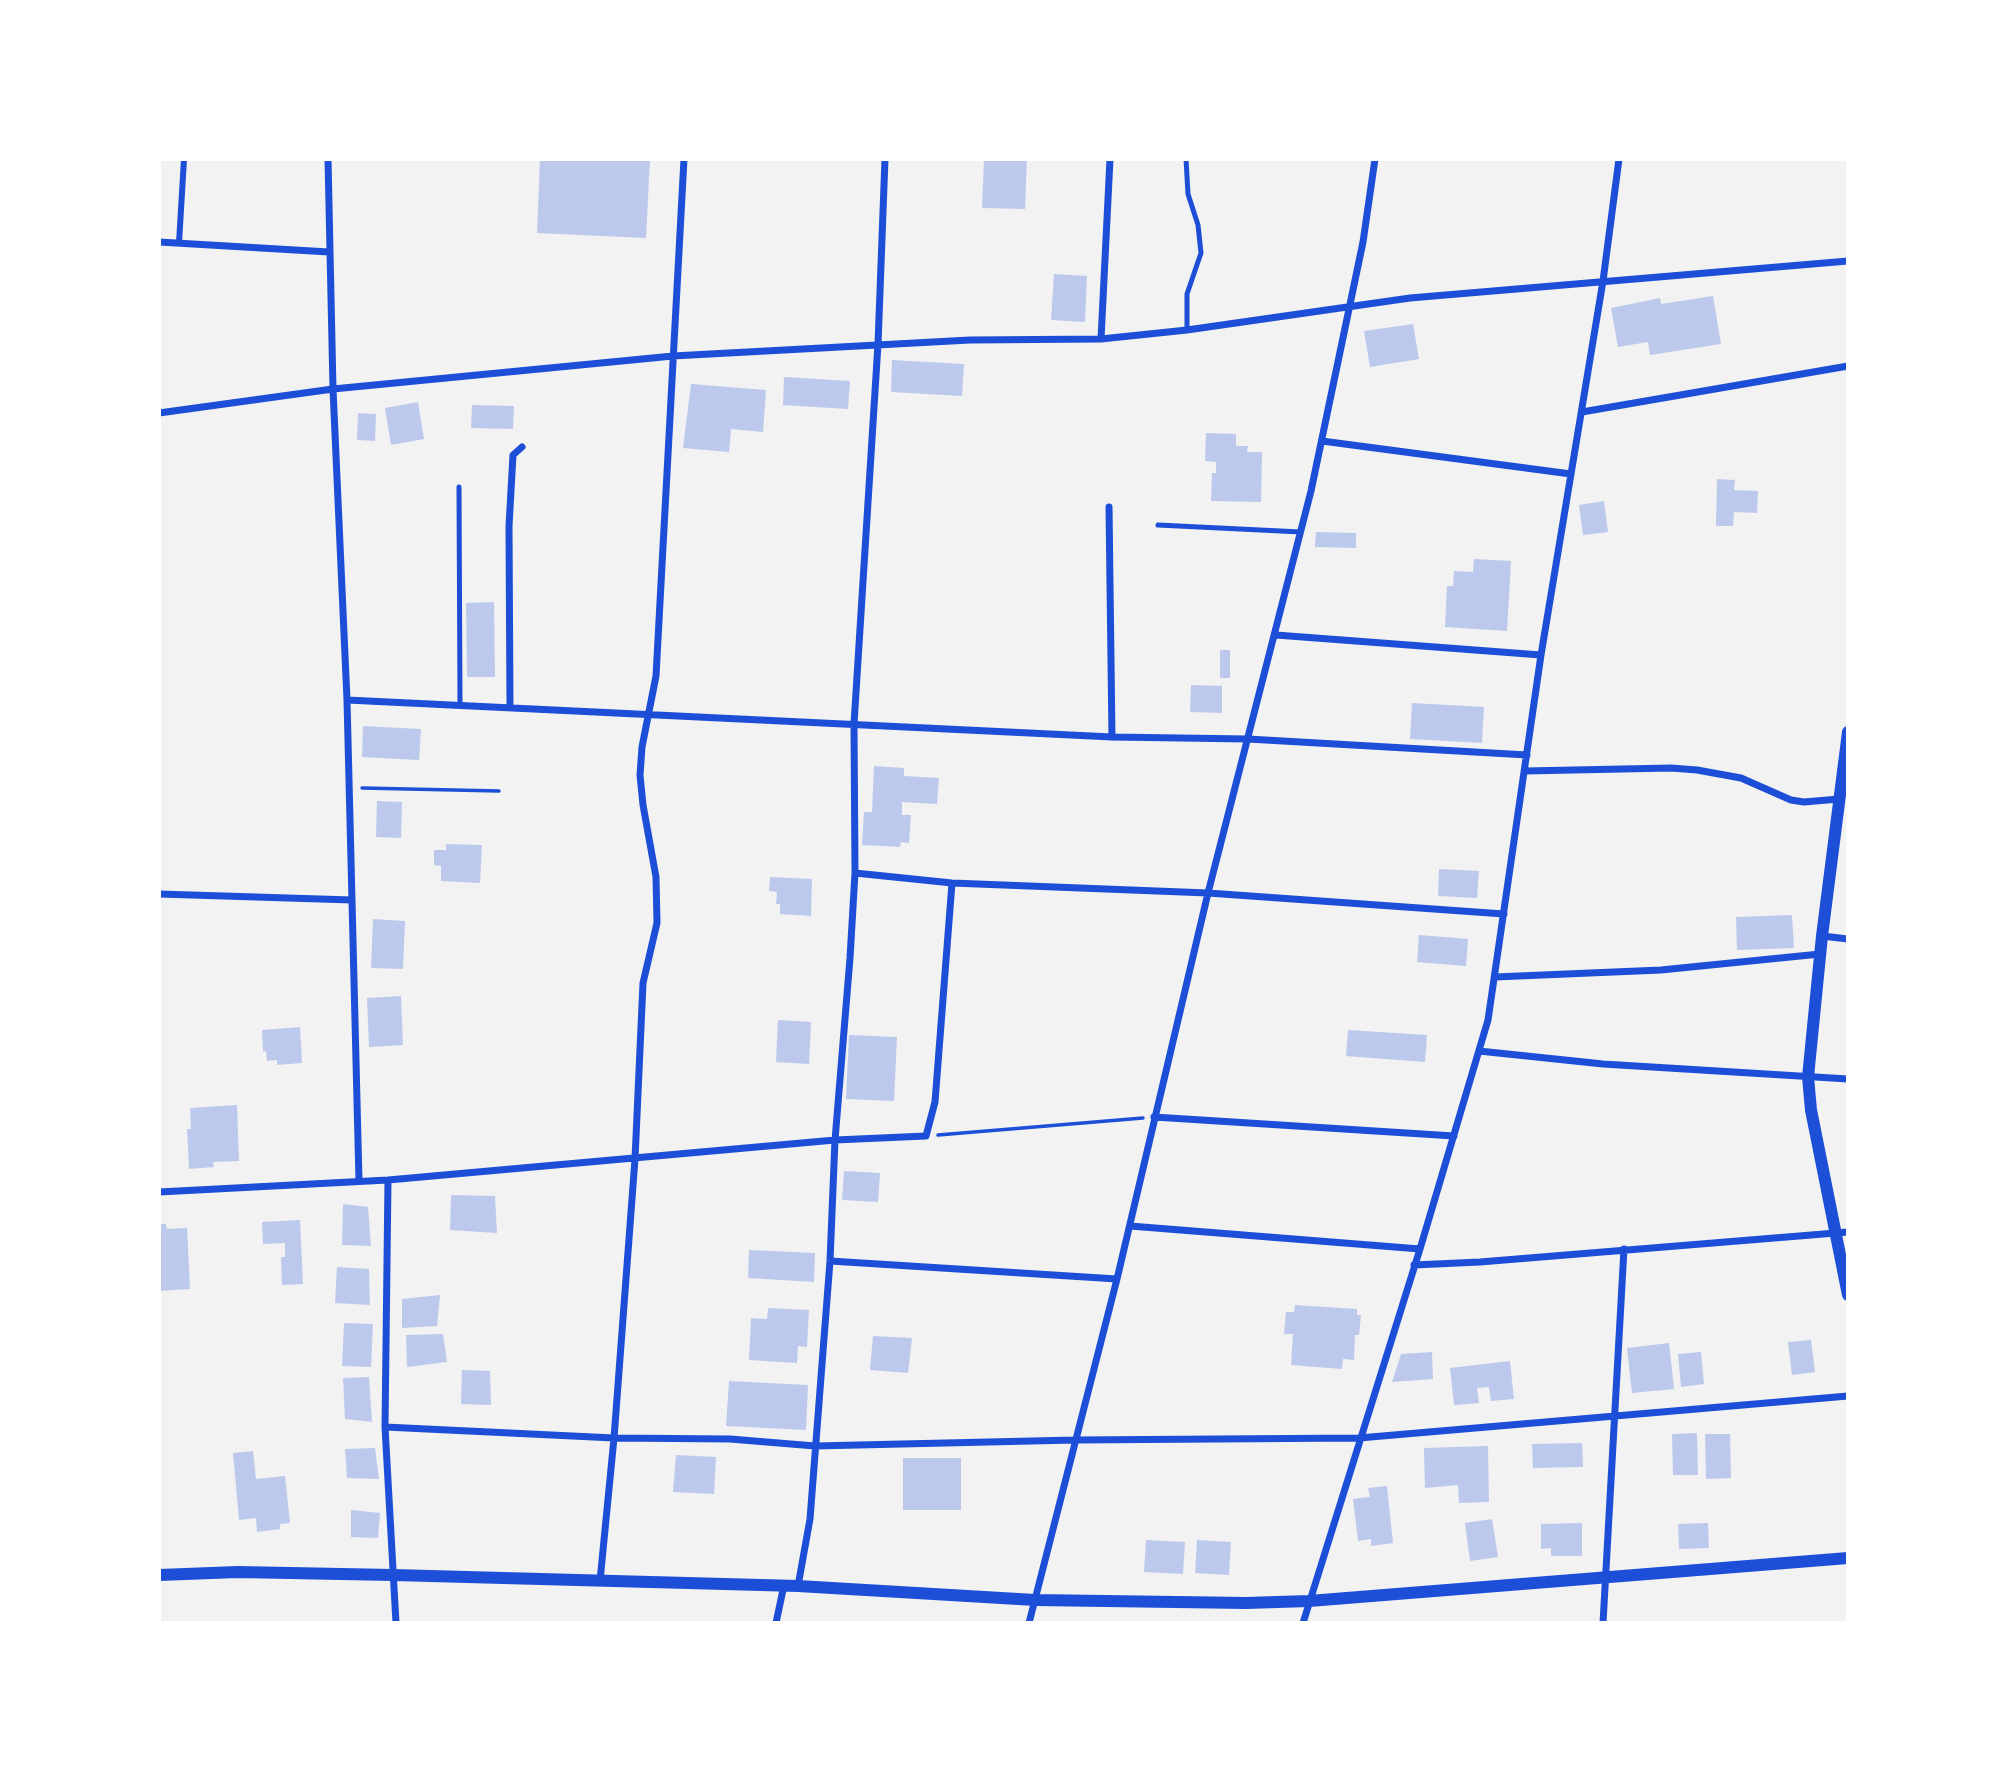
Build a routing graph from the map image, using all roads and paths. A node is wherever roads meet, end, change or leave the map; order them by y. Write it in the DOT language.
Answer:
graph roads {
  1 [pos="184,159"];
  2 [pos="328,159"];
  3 [pos="684,159"];
  4 [pos="885,159"];
  5 [pos="1110,159"];
  6 [pos="1186,159"];
  7 [pos="1375,159"];
  8 [pos="1619,159"];
  9 [pos="159,242"];
  10 [pos="179,243"];
  11 [pos="329,252"];
  12 [pos="1848,261"];
  13 [pos="1603,281"];
  14 [pos="1350,305"];
  15 [pos="1187,330"];
  16 [pos="1101,339"];
  17 [pos="878,344"];
  18 [pos="673,356"];
  19 [pos="1848,366"];
  20 [pos="333,389"];
  21 [pos="1582,411"];
  22 [pos="159,413"];
  23 [pos="1322,441"];
  24 [pos="522,447"];
  25 [pos="1571,474"];
  26 [pos="459,486"];
  27 [pos="1109,507"];
  28 [pos="1158,525"];
  29 [pos="1301,532"];
  30 [pos="1276,635"];
  31 [pos="1541,655"];
  32 [pos="348,700"];
  33 [pos="460,705"];
  34 [pos="510,708"];
  35 [pos="649,714"];
  36 [pos="854,724"];
  37 [pos="1848,732"];
  38 [pos="1112,737"];
  39 [pos="1248,739"];
  40 [pos="1527,755"];
  41 [pos="1525,772"];
  42 [pos="349,787"];
  43 [pos="499,792"];
  44 [pos="1842,795"];
  45 [pos="855,873"];
  46 [pos="952,883"];
  47 [pos="1208,893"];
  48 [pos="159,894"];
  49 [pos="352,900"];
  50 [pos="1504,914"];
  51 [pos="1822,936"];
  52 [pos="1848,939"];
  53 [pos="1820,954"];
  54 [pos="1495,977"];
  55 [pos="1479,1051"];
  56 [pos="1808,1077"];
  57 [pos="1848,1079"];
  58 [pos="1154,1117"];
  59 [pos="926,1136"];
  60 [pos="1454,1136"];
  61 [pos="835,1140"];
  62 [pos="635,1159"];
  63 [pos="388,1180"];
  64 [pos="359,1181"];
  65 [pos="159,1192"];
  66 [pos="1130,1226"];
  67 [pos="1842,1232"];
  68 [pos="1420,1249"];
  69 [pos="1624,1249"];
  70 [pos="830,1261"];
  71 [pos="1415,1265"];
  72 [pos="1117,1279"];
  73 [pos="1848,1295"];
  74 [pos="1848,1396"];
  75 [pos="1615,1417"];
  76 [pos="386,1427"];
  77 [pos="614,1438"];
  78 [pos="1359,1438"];
  79 [pos="1075,1440"];
  80 [pos="815,1446"];
  81 [pos="1848,1558"];
  82 [pos="159,1575"];
  83 [pos="393,1575"];
  84 [pos="1605,1577"];
  85 [pos="600,1581"];
  86 [pos="783,1585"];
  87 [pos="798,1586"];
  88 [pos="1035,1600"];
  89 [pos="1309,1601"];
  90 [pos="396,1623"];
  91 [pos="776,1623"];
  92 [pos="1029,1623"];
  93 [pos="1303,1623"];
  94 [pos="1603,1623"];
  1 -- 10 [label="street"];
  2 -- 11 [label="street"];
  3 -- 18 [label="street"];
  4 -- 17 [label="street"];
  5 -- 16 [label="street"];
  6 -- 15 [label="lane"];
  7 -- 14 [label="street"];
  8 -- 13 [label="street"];
  9 -- 10 [label="street"];
  10 -- 11 [label="street"];
  11 -- 20 [label="street"];
  12 -- 13 [label="street"];
  13 -- 14 [label="street"];
  13 -- 21 [label="street"];
  14 -- 15 [label="street"];
  14 -- 23 [label="street"];
  15 -- 16 [label="street"];
  16 -- 17 [label="street"];
  17 -- 18 [label="street"];
  17 -- 36 [label="street"];
  18 -- 20 [label="street"];
  18 -- 35 [label="street"];
  19 -- 21 [label="street"];
  20 -- 22 [label="street"];
  20 -- 32 [label="street"];
  21 -- 25 [label="street"];
  23 -- 25 [label="street"];
  23 -- 29 [label="street"];
  24 -- 34 [label="street"];
  25 -- 31 [label="street"];
  26 -- 33 [label="lane"];
  27 -- 38 [label="street"];
  28 -- 29 [label="lane"];
  29 -- 30 [label="street"];
  30 -- 31 [label="street"];
  30 -- 39 [label="street"];
  31 -- 40 [label="street"];
  32 -- 33 [label="street"];
  32 -- 42 [label="street"];
  33 -- 34 [label="street"];
  34 -- 35 [label="street"];
  35 -- 36 [label="street"];
  35 -- 62 [label="street"];
  36 -- 38 [label="street"];
  36 -- 45 [label="street"];
  37 -- 44 [label="street"];
  38 -- 39 [label="street"];
  39 -- 40 [label="street"];
  39 -- 47 [label="street"];
  40 -- 41 [label="street"];
  41 -- 44 [label="street"];
  41 -- 50 [label="street"];
  42 -- 43 [label="path"];
  42 -- 49 [label="street"];
  44 -- 51 [label="street"];
  45 -- 46 [label="street"];
  45 -- 61 [label="street"];
  46 -- 47 [label="street"];
  46 -- 59 [label="street"];
  47 -- 50 [label="street"];
  47 -- 58 [label="street"];
  48 -- 49 [label="street"];
  49 -- 64 [label="street"];
  50 -- 54 [label="street"];
  51 -- 52 [label="street"];
  51 -- 53 [label="street"];
  53 -- 54 [label="street"];
  53 -- 56 [label="street"];
  54 -- 55 [label="street"];
  55 -- 56 [label="street"];
  55 -- 60 [label="street"];
  56 -- 57 [label="street"];
  56 -- 67 [label="street"];
  58 -- 59 [label="path"];
  58 -- 60 [label="street"];
  58 -- 66 [label="street"];
  59 -- 61 [label="street"];
  60 -- 68 [label="street"];
  61 -- 62 [label="street"];
  61 -- 70 [label="street"];
  62 -- 63 [label="street"];
  62 -- 77 [label="street"];
  63 -- 64 [label="street"];
  63 -- 76 [label="street"];
  64 -- 65 [label="street"];
  66 -- 68 [label="street"];
  66 -- 72 [label="street"];
  67 -- 69 [label="street"];
  67 -- 73 [label="street"];
  68 -- 71 [label="street"];
  69 -- 71 [label="street"];
  69 -- 75 [label="street"];
  70 -- 72 [label="street"];
  70 -- 80 [label="street"];
  71 -- 78 [label="street"];
  72 -- 79 [label="street"];
  74 -- 75 [label="street"];
  75 -- 78 [label="street"];
  75 -- 84 [label="street"];
  76 -- 77 [label="street"];
  76 -- 83 [label="street"];
  77 -- 80 [label="street"];
  77 -- 85 [label="street"];
  78 -- 79 [label="street"];
  78 -- 89 [label="street"];
  79 -- 80 [label="street"];
  79 -- 88 [label="street"];
  80 -- 87 [label="street"];
  81 -- 84 [label="street"];
  82 -- 83 [label="street"];
  83 -- 85 [label="street"];
  83 -- 90 [label="street"];
  84 -- 89 [label="street"];
  84 -- 94 [label="street"];
  85 -- 86 [label="street"];
  86 -- 87 [label="street"];
  86 -- 91 [label="street"];
  87 -- 88 [label="street"];
  88 -- 89 [label="street"];
  88 -- 92 [label="street"];
  89 -- 93 [label="street"];
}
